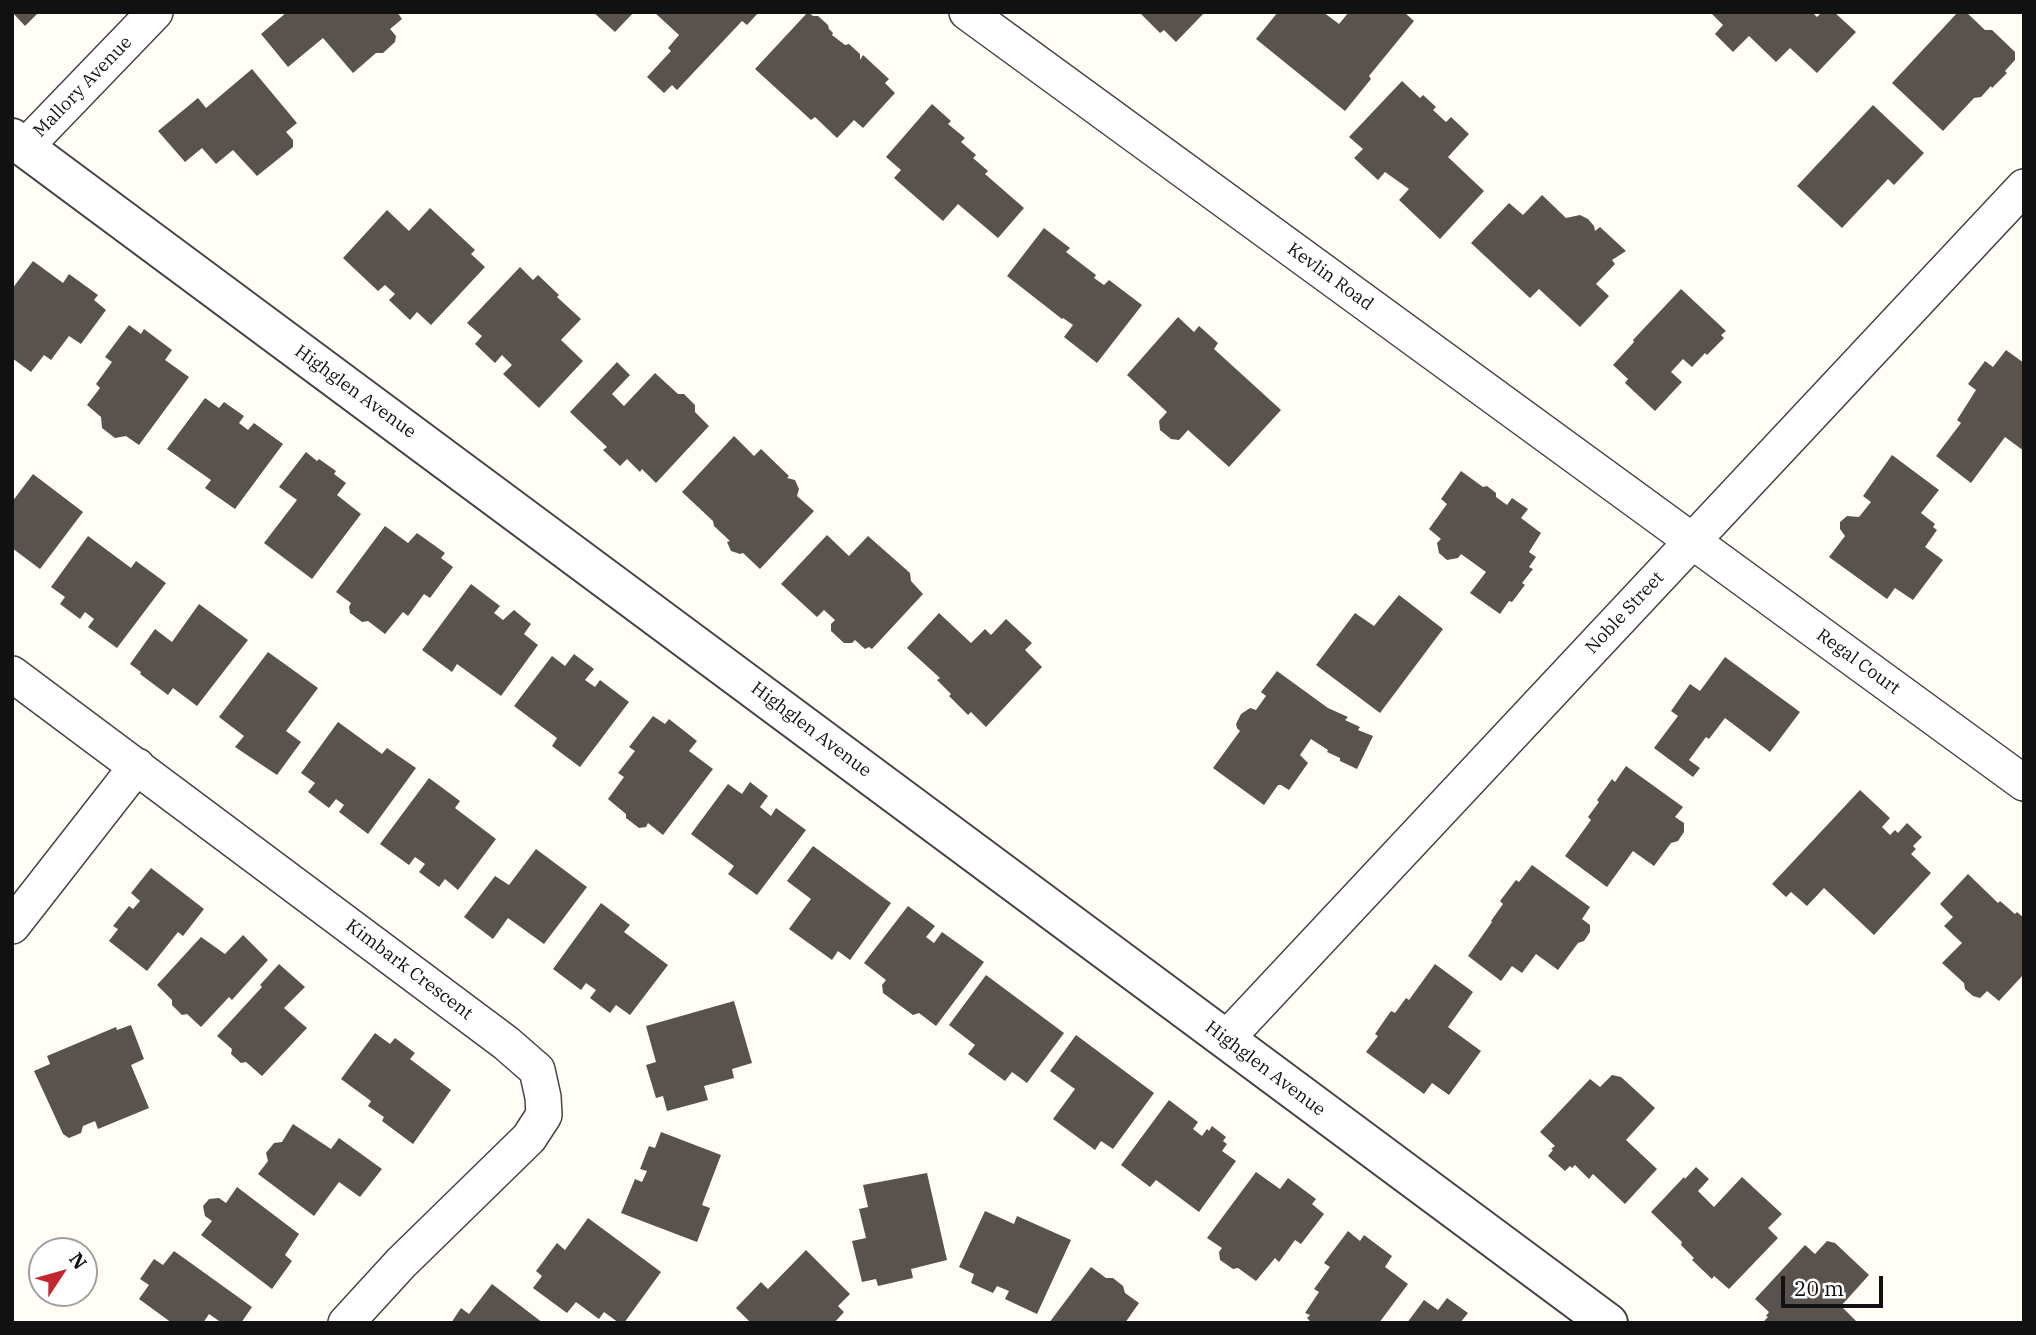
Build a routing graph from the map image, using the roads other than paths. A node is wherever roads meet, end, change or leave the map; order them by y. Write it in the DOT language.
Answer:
graph roads {
  1 [pos="156,12"];
  2 [pos="967,12"];
  3 [pos="16,150"];
  4 [pos="2024,187"];
  5 [pos="1692,542"];
  6 [pos="12,674"];
  7 [pos="137,766"];
  8 [pos="2024,783"];
  9 [pos="12,926"];
  10 [pos="1226,1039"];
  11 [pos="346,1323"];
  12 [pos="1608,1323"];
  1 -- 3 [label="street, Mallory Avenue"];
  2 -- 5 [label="street, Kevlin Road"];
  3 -- 10 [label="street, Highglen Avenue"];
  4 -- 5 [label="street, Noble Street"];
  5 -- 8 [label="street, Regal Court"];
  5 -- 10 [label="street, Noble Street"];
  6 -- 7 [label="street, Kimbark Crescent"];
  7 -- 9 [label="street"];
  7 -- 11 [label="street, Kimbark Crescent"];
  10 -- 12 [label="street, Highglen Avenue"];
}
